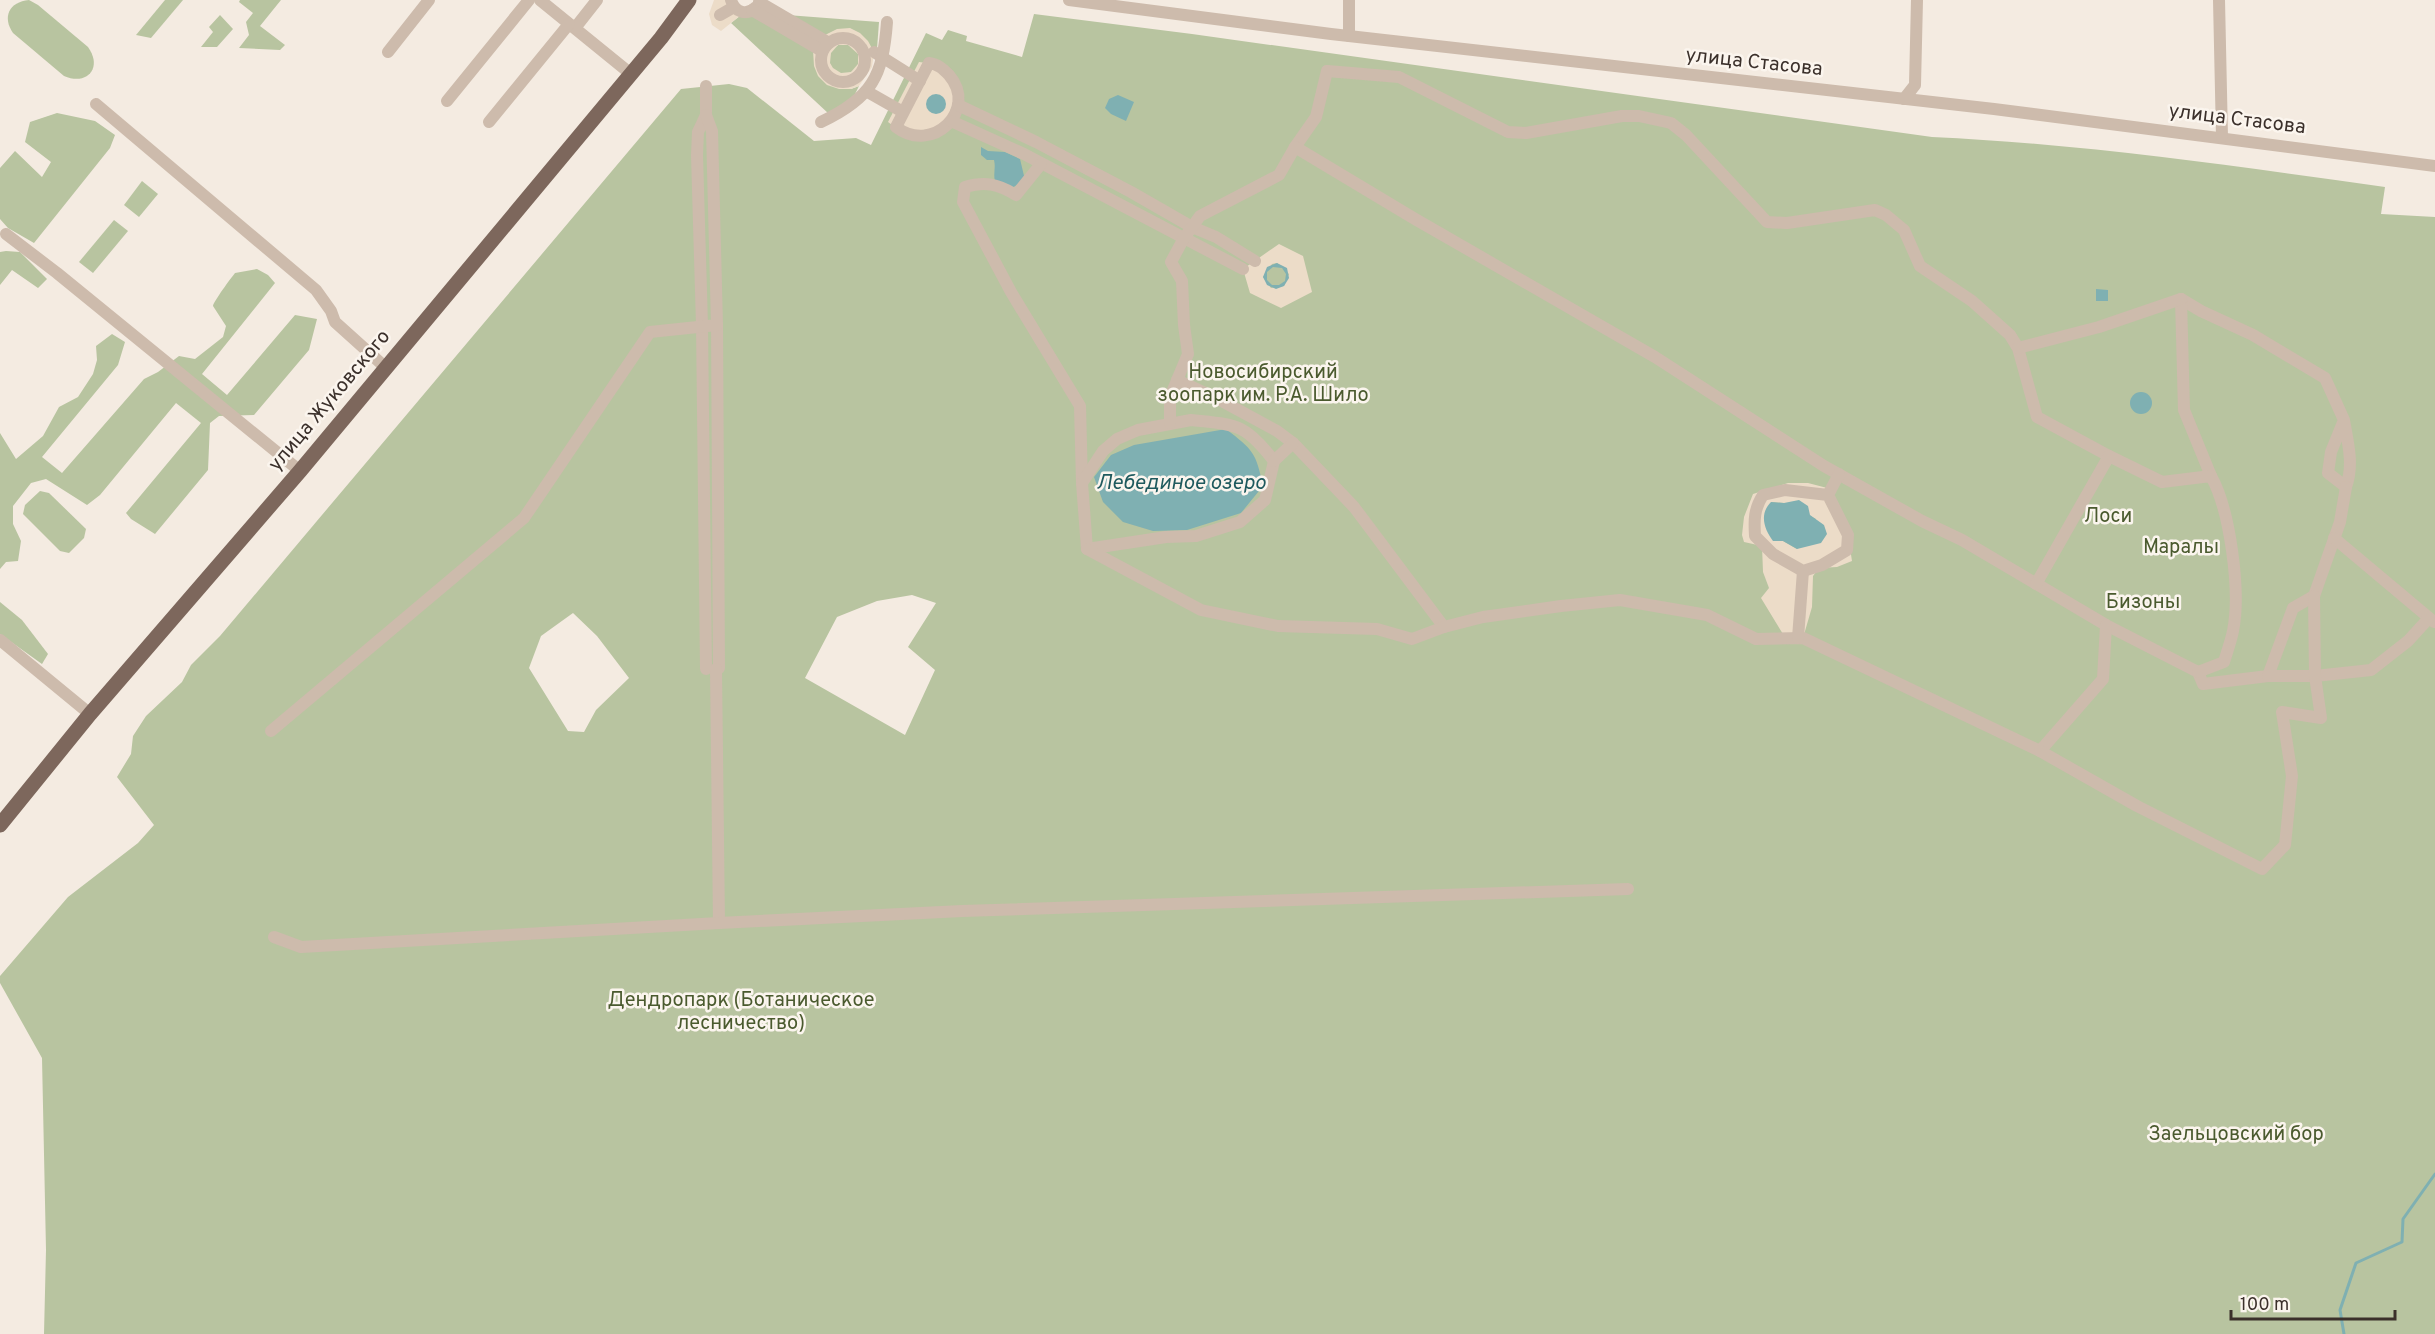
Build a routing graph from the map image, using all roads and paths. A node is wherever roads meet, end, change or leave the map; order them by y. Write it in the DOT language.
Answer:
graph roads {
  1 [pos="429,0"];
  2 [pos="529,0"];
  3 [pos="540,0"];
  4 [pos="597,0"];
  5 [pos="688,0"];
  6 [pos="1069,0"];
  7 [pos="1349,0"];
  8 [pos="1917,0"];
  9 [pos="2219,0"];
  10 [pos="732,3"];
  11 [pos="757,4"];
  12 [pos="720,15"];
  13 [pos="887,22"];
  14 [pos="572,26"];
  15 [pos="1350,36"];
  16 [pos="825,47"];
  17 [pos="388,52"];
  18 [pos="878,55"];
  19 [pos="863,70"];
  20 [pos="631,74"];
  21 [pos="875,77"];
  22 [pos="916,78"];
  23 [pos="706,86"];
  24 [pos="866,91"];
  25 [pos="1904,99"];
  26 [pos="447,100"];
  27 [pos="96,104"];
  28 [pos="958,105"];
  29 [pos="899,111"];
  30 [pos="706,115"];
  31 [pos="951,121"];
  32 [pos="489,122"];
  33 [pos="821,122"];
  34 [pos="2222,137"];
  35 [pos="1295,147"];
  36 [pos="1041,164"];
  37 [pos="2435,166"];
  38 [pos="1192,227"];
  39 [pos="6,234"];
  40 [pos="1184,238"];
  41 [pos="1255,261"];
  42 [pos="1243,269"];
  43 [pos="2181,299"];
  44 [pos="702,325"];
  45 [pos="717,325"];
  46 [pos="2018,348"];
  47 [pos="385,368"];
  48 [pos="1177,380"];
  49 [pos="2344,420"];
  50 [pos="1170,423"];
  51 [pos="1293,443"];
  52 [pos="2109,456"];
  53 [pos="1274,461"];
  54 [pos="300,471"];
  55 [pos="1839,474"];
  56 [pos="2211,476"];
  57 [pos="1082,483"];
  58 [pos="2346,487"];
  59 [pos="1828,495"];
  60 [pos="2334,538"];
  61 [pos="1087,549"];
  62 [pos="1803,571"];
  63 [pos="2036,584"];
  64 [pos="2314,596"];
  65 [pos="2432,620"];
  66 [pos="2106,625"];
  67 [pos="1444,627"];
  68 [pos="1798,638"];
  69 [pos="0,640"];
  70 [pos="714,669"];
  71 [pos="2198,672"];
  72 [pos="2268,676"];
  73 [pos="2315,676"];
  74 [pos="90,714"];
  75 [pos="271,731"];
  76 [pos="2040,751"];
  77 [pos="0,825"];
  78 [pos="1628,889"];
  79 [pos="719,923"];
  80 [pos="274,937"];
  1 -- 17 [label="street"];
  2 -- 26 [label="street"];
  3 -- 14 [label="street"];
  4 -- 14 [label="street"];
  5 -- 20 [label="main road, улица Жуковского"];
  6 -- 15 [label="street, улица Стасова"];
  7 -- 15 [label="street"];
  8 -- 25 [label="street"];
  9 -- 34 [label="street"];
  10 -- 11 [label="street"];
  10 -- 12 [label="street"];
  11 -- 16 [label="street"];
  13 -- 18 [label="street"];
  14 -- 20 [label="street"];
  14 -- 32 [label="street"];
  15 -- 25 [label="street, улица Стасова"];
  16 -- 19 [label="street"];
  16 -- 19 [label="street"];
  18 -- 21 [label="street"];
  18 -- 22 [label="street"];
  19 -- 21 [label="street"];
  20 -- 47 [label="main road, улица Жуковского"];
  21 -- 24 [label="street"];
  22 -- 28 [label="street"];
  22 -- 29 [label="street"];
  23 -- 30 [label="street"];
  24 -- 29 [label="street"];
  24 -- 33 [label="street"];
  25 -- 34 [label="street, улица Стасова"];
  27 -- 47 [label="street"];
  28 -- 31 [label="street"];
  28 -- 38 [label="street"];
  29 -- 31 [label="street"];
  30 -- 44 [label="street"];
  30 -- 45 [label="street"];
  31 -- 36 [label="street"];
  34 -- 37 [label="street, улица Стасова"];
  35 -- 38 [label="street"];
  35 -- 46 [label="street"];
  35 -- 55 [label="street"];
  36 -- 40 [label="street"];
  36 -- 57 [label="street"];
  38 -- 40 [label="street"];
  38 -- 41 [label="street"];
  39 -- 54 [label="street"];
  40 -- 42 [label="street"];
  40 -- 48 [label="street"];
  43 -- 46 [label="street"];
  43 -- 49 [label="street"];
  43 -- 56 [label="street"];
  44 -- 45 [label="street"];
  44 -- 70 [label="street"];
  44 -- 75 [label="street"];
  45 -- 70 [label="street"];
  46 -- 52 [label="street"];
  47 -- 54 [label="main road, улица Жуковского"];
  48 -- 50 [label="street"];
  48 -- 51 [label="street"];
  49 -- 58 [label="street"];
  49 -- 58 [label="street"];
  50 -- 53 [label="street"];
  50 -- 57 [label="street"];
  51 -- 53 [label="street"];
  51 -- 67 [label="street"];
  52 -- 56 [label="street"];
  52 -- 63 [label="street"];
  53 -- 61 [label="street"];
  54 -- 74 [label="main road, улица Жуковского"];
  55 -- 59 [label="street"];
  55 -- 63 [label="street"];
  56 -- 71 [label="street"];
  57 -- 61 [label="street"];
  58 -- 60 [label="street"];
  59 -- 62 [label="street"];
  59 -- 62 [label="street"];
  60 -- 64 [label="street"];
  60 -- 65 [label="street"];
  61 -- 67 [label="street"];
  62 -- 68 [label="street"];
  63 -- 66 [label="street"];
  64 -- 72 [label="street"];
  64 -- 73 [label="street"];
  65 -- 73 [label="street"];
  66 -- 71 [label="street"];
  66 -- 76 [label="street"];
  67 -- 68 [label="street"];
  68 -- 76 [label="street"];
  69 -- 74 [label="street"];
  70 -- 79 [label="street"];
  71 -- 72 [label="street"];
  72 -- 73 [label="street"];
  73 -- 76 [label="street"];
  74 -- 77 [label="main road, улица Жуковского"];
  78 -- 79 [label="street"];
  79 -- 80 [label="street"];
}
